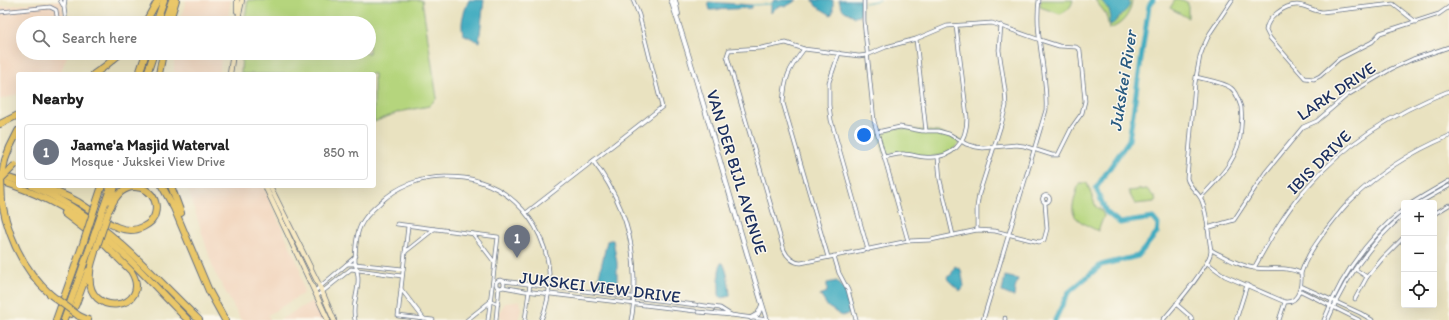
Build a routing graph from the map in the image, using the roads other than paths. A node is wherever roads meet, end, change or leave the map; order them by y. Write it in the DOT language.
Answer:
graph roads {
  1 [pos="60,0"];
  2 [pos="66,0"];
  3 [pos="158,0"];
  4 [pos="164,0"];
  5 [pos="172,0"];
  6 [pos="176,0"];
  7 [pos="237,0"];
  8 [pos="242,0"];
  9 [pos="634,0"];
  10 [pos="671,0"];
  11 [pos="675,0"];
  12 [pos="864,0"];
  13 [pos="1039,0"];
  14 [pos="1232,0"];
  15 [pos="64,7"];
  16 [pos="1449,7"];
  17 [pos="0,12"];
  18 [pos="57,16"];
  19 [pos="65,16"];
  20 [pos="149,16"];
  21 [pos="158,16"];
  22 [pos="166,16"];
  23 [pos="171,16"];
  24 [pos="237,16"];
  25 [pos="238,16"];
  26 [pos="1416,22"];
  27 [pos="1001,25"];
  28 [pos="956,26"];
  29 [pos="682,30"];
  30 [pos="916,39"];
  31 [pos="1040,40"];
  32 [pos="1449,47"];
  33 [pos="804,49"];
  34 [pos="839,53"];
  35 [pos="867,55"];
  36 [pos="112,60"];
  37 [pos="144,60"];
  38 [pos="152,60"];
  39 [pos="161,60"];
  40 [pos="231,60"];
  41 [pos="97,72"];
  42 [pos="140,72"];
  43 [pos="148,72"];
  44 [pos="159,72"];
  45 [pos="230,72"];
  46 [pos="1196,77"];
  47 [pos="1449,91"];
  48 [pos="16,116"];
  49 [pos="0,124"];
  50 [pos="926,130"];
  51 [pos="877,132"];
  52 [pos="16,135"];
  53 [pos="1449,136"];
  54 [pos="962,141"];
  55 [pos="994,147"];
  56 [pos="1035,149"];
  57 [pos="938,157"];
  58 [pos="884,158"];
  59 [pos="593,161"];
  60 [pos="16,165"];
  61 [pos="0,174"];
  62 [pos="16,178"];
  63 [pos="0,180"];
  64 [pos="1449,181"];
  65 [pos="16,186"];
  66 [pos="1449,186"];
  67 [pos="22,188"];
  68 [pos="36,188"];
  69 [pos="46,188"];
  70 [pos="101,188"];
  71 [pos="111,188"];
  72 [pos="114,188"];
  73 [pos="128,188"];
  74 [pos="143,188"];
  75 [pos="163,188"];
  76 [pos="172,188"];
  77 [pos="266,188"];
  78 [pos="271,188"];
  79 [pos="1201,197"];
  80 [pos="1421,200"];
  81 [pos="1422,200"];
  82 [pos="54,203"];
  83 [pos="1045,203"];
  84 [pos="1449,205"];
  85 [pos="107,211"];
  86 [pos="1401,212"];
  87 [pos="1437,212"];
  88 [pos="526,213"];
  89 [pos="1401,217"];
  90 [pos="1391,220"];
  91 [pos="398,224"];
  92 [pos="1393,224"];
  93 [pos="408,226"];
  94 [pos="1207,228"];
  95 [pos="434,229"];
  96 [pos="977,230"];
  97 [pos="473,234"];
  98 [pos="953,235"];
  99 [pos="1009,236"];
  100 [pos="1401,240"];
  101 [pos="908,241"];
  102 [pos="94,248"];
  103 [pos="868,250"];
  104 [pos="1211,250"];
  105 [pos="405,252"];
  106 [pos="1363,254"];
  107 [pos="356,256"];
  108 [pos="834,256"];
  109 [pos="828,257"];
  110 [pos="495,263"];
  111 [pos="1207,263"];
  112 [pos="347,264"];
  113 [pos="355,264"];
  114 [pos="394,268"];
  115 [pos="1254,268"];
  116 [pos="398,269"];
  117 [pos="1355,269"];
  118 [pos="357,270"];
  119 [pos="403,270"];
  120 [pos="201,271"];
  121 [pos="1301,273"];
  122 [pos="393,275"];
  123 [pos="398,275"];
  124 [pos="402,276"];
  125 [pos="1367,277"];
  126 [pos="493,280"];
  127 [pos="498,281"];
  128 [pos="503,281"];
  129 [pos="530,284"];
  130 [pos="1247,285"];
  131 [pos="492,286"];
  132 [pos="320,287"];
  133 [pos="500,287"];
  134 [pos="550,287"];
  135 [pos="1300,288"];
  136 [pos="401,289"];
  137 [pos="529,291"];
  138 [pos="322,292"];
  139 [pos="549,293"];
  140 [pos="316,294"];
  141 [pos="634,297"];
  142 [pos="1355,299"];
  143 [pos="491,301"];
  144 [pos="1285,302"];
  145 [pos="1333,302"];
  146 [pos="498,304"];
  147 [pos="634,304"];
  148 [pos="762,304"];
  149 [pos="1176,304"];
  150 [pos="696,305"];
  151 [pos="1329,305"];
  152 [pos="713,307"];
  153 [pos="1333,307"];
  154 [pos="695,311"];
  155 [pos="712,313"];
  156 [pos="731,315"];
  157 [pos="751,318"];
  158 [pos="424,319"];
  159 [pos="1371,319"];
  160 [pos="56,320"];
  161 [pos="64,320"];
  162 [pos="68,320"];
  163 [pos="88,320"];
  164 [pos="188,320"];
  165 [pos="199,320"];
  166 [pos="225,320"];
  167 [pos="328,320"];
  168 [pos="334,320"];
  169 [pos="355,320"];
  170 [pos="433,320"];
  171 [pos="467,320"];
  172 [pos="488,320"];
  173 [pos="496,320"];
  174 [pos="525,320"];
  175 [pos="541,320"];
  176 [pos="630,320"];
  177 [pos="768,320"];
  178 [pos="856,320"];
  179 [pos="983,320"];
  180 [pos="1163,320"];
  181 [pos="1192,320"];
  182 [pos="1236,320"];
  183 [pos="1279,320"];
  184 [pos="1324,320"];
  185 [pos="1328,320"];
  186 [pos="1359,320"];
  1 -- 15 [label="street"];
  2 -- 15 [label="street"];
  3 -- 20 [label="highway"];
  4 -- 21 [label="highway"];
  5 -- 22 [label="highway"];
  6 -- 23 [label="highway"];
  7 -- 24 [label="main road"];
  8 -- 25 [label="main road"];
  9 -- 59 [label="street"];
  10 -- 29 [label="street, VAN DER BIJL AVENUE"];
  11 -- 29 [label="street, VAN DER BIJL AVENUE"];
  12 -- 35 [label="street"];
  13 -- 31 [label="street"];
  14 -- 46 [label="street"];
  15 -- 19 [label="street"];
  16 -- 26 [label="street"];
  17 -- 18 [label="street"];
  26 -- 26 [label="street"];
  27 -- 28 [label="street"];
  27 -- 31 [label="street"];
  27 -- 55 [label="street"];
  28 -- 30 [label="street"];
  28 -- 54 [label="street"];
  29 -- 148 [label="street, VAN DER BIJL AVENUE"];
  30 -- 35 [label="street"];
  30 -- 50 [label="street"];
  31 -- 56 [label="street"];
  31 -- 56 [label="street"];
  32 -- 94 [label="street, LARK DRIVE"];
  33 -- 34 [label="street"];
  33 -- 109 [label="street"];
  33 -- 109 [label="street"];
  34 -- 35 [label="street"];
  34 -- 103 [label="street"];
  35 -- 51 [label="street"];
  36 -- 41 [label="highway"];
  37 -- 42 [label="highway"];
  38 -- 43 [label="highway"];
  39 -- 44 [label="highway"];
  40 -- 45 [label="main road"];
  46 -- 79 [label="street"];
  46 -- 79 [label="street"];
  47 -- 115 [label="street, IBIS DRIVE"];
  48 -- 49 [label="highway"];
  50 -- 51 [label="street"];
  50 -- 54 [label="street"];
  51 -- 58 [label="street"];
  52 -- 163 [label="highway, bridge"];
  53 -- 121 [label="street"];
  54 -- 55 [label="street"];
  54 -- 57 [label="street"];
  55 -- 56 [label="street"];
  55 -- 96 [label="street"];
  56 -- 99 [label="street"];
  57 -- 58 [label="street"];
  57 -- 98 [label="street"];
  58 -- 101 [label="street"];
  59 -- 88 [label="street"];
  59 -- 141 [label="street"];
  60 -- 63 [label="highway, bridge"];
  61 -- 62 [label="highway"];
  63 -- 65 [label="highway"];
  64 -- 80 [label="street"];
  66 -- 81 [label="street"];
  67 -- 82 [label="highway"];
  68 -- 165 [label="highway"];
  69 -- 74 [label="highway"];
  70 -- 160 [label="highway, bridge"];
  71 -- 85 [label="highway"];
  72 -- 85 [label="highway"];
  73 -- 85 [label="highway"];
  75 -- 120 [label="highway"];
  76 -- 120 [label="highway"];
  77 -- 140 [label="main road"];
  78 -- 132 [label="main road"];
  79 -- 94 [label="street"];
  82 -- 102 [label="highway"];
  82 -- 164 [label="highway"];
  83 -- 99 [label="street"];
  84 -- 87 [label="street"];
  85 -- 102 [label="highway, bridge"];
  86 -- 90 [label="street"];
  88 -- 107 [label="street"];
  88 -- 134 [label="street"];
  89 -- 92 [label="street"];
  90 -- 92 [label="street"];
  90 -- 106 [label="street"];
  91 -- 93 [label="street"];
  92 -- 106 [label="street"];
  93 -- 95 [label="street"];
  93 -- 105 [label="street"];
  94 -- 104 [label="street"];
  95 -- 97 [label="street"];
  95 -- 105 [label="street"];
  96 -- 98 [label="street"];
  96 -- 99 [label="street"];
  97 -- 110 [label="street"];
  97 -- 110 [label="street"];
  98 -- 101 [label="street"];
  99 -- 179 [label="street"];
  100 -- 125 [label="street"];
  101 -- 103 [label="street"];
  102 -- 161 [label="highway"];
  102 -- 162 [label="highway"];
  103 -- 108 [label="street"];
  104 -- 111 [label="street"];
  104 -- 115 [label="street"];
  105 -- 119 [label="street"];
  106 -- 117 [label="street"];
  106 -- 145 [label="street"];
  107 -- 112 [label="street"];
  107 -- 113 [label="street"];
  108 -- 109 [label="street"];
  108 -- 178 [label="street"];
  110 -- 126 [label="street"];
  111 -- 130 [label="street"];
  111 -- 149 [label="street"];
  112 -- 113 [label="street"];
  112 -- 132 [label="street"];
  113 -- 114 [label="street"];
  113 -- 118 [label="street"];
  114 -- 116 [label="street"];
  114 -- 122 [label="street"];
  115 -- 121 [label="street"];
  116 -- 119 [label="street"];
  116 -- 123 [label="street"];
  117 -- 125 [label="street"];
  117 -- 145 [label="street"];
  118 -- 122 [label="street"];
  118 -- 138 [label="street"];
  118 -- 169 [label="street"];
  119 -- 124 [label="street"];
  120 -- 166 [label="highway"];
  121 -- 135 [label="street"];
  122 -- 123 [label="street"];
  123 -- 124 [label="street"];
  124 -- 136 [label="street"];
  125 -- 142 [label="street"];
  126 -- 127 [label="street, JUKSKEI VIEW DRIVE"];
  126 -- 131 [label="street"];
  127 -- 128 [label="street, JUKSKEI VIEW DRIVE"];
  127 -- 133 [label="street"];
  128 -- 129 [label="street, JUKSKEI VIEW DRIVE"];
  128 -- 133 [label="street"];
  129 -- 134 [label="street, JUKSKEI VIEW DRIVE"];
  129 -- 137 [label="street"];
  130 -- 144 [label="street"];
  130 -- 182 [label="street"];
  131 -- 133 [label="street, JUKSKEI VIEW DRIVE"];
  131 -- 143 [label="street"];
  132 -- 138 [label="main road"];
  132 -- 140 [label="street"];
  133 -- 137 [label="street, JUKSKEI VIEW DRIVE"];
  133 -- 146 [label="street"];
  134 -- 139 [label="street"];
  134 -- 141 [label="street, JUKSKEI VIEW DRIVE"];
  135 -- 144 [label="street"];
  135 -- 145 [label="street"];
  135 -- 151 [label="street"];
  136 -- 158 [label="street"];
  136 -- 158 [label="street"];
  137 -- 139 [label="street, JUKSKEI VIEW DRIVE"];
  137 -- 174 [label="street"];
  138 -- 140 [label="street"];
  138 -- 168 [label="main road"];
  139 -- 147 [label="street, JUKSKEI VIEW DRIVE"];
  139 -- 175 [label="street"];
  140 -- 167 [label="main road"];
  141 -- 147 [label="street"];
  141 -- 150 [label="street, JUKSKEI VIEW DRIVE"];
  143 -- 146 [label="street"];
  143 -- 171 [label="street"];
  143 -- 172 [label="street"];
  144 -- 183 [label="street"];
  145 -- 151 [label="street"];
  145 -- 153 [label="street"];
  145 -- 159 [label="street"];
  146 -- 173 [label="street"];
  147 -- 154 [label="street, JUKSKEI VIEW DRIVE"];
  147 -- 176 [label="street"];
  148 -- 157 [label="street"];
  148 -- 177 [label="street, VAN DER BIJL AVENUE"];
  149 -- 180 [label="street"];
  149 -- 181 [label="street"];
  150 -- 152 [label="street, JUKSKEI VIEW DRIVE"];
  150 -- 154 [label="street"];
  151 -- 153 [label="street"];
  151 -- 184 [label="street"];
  152 -- 155 [label="street"];
  152 -- 156 [label="street, JUKSKEI VIEW DRIVE"];
  153 -- 185 [label="street"];
  153 -- 186 [label="street"];
  154 -- 155 [label="street, JUKSKEI VIEW DRIVE"];
  155 -- 156 [label="street, JUKSKEI VIEW DRIVE"];
  156 -- 157 [label="street, JUKSKEI VIEW DRIVE"];
  157 -- 177 [label="street, JUKSKEI VIEW DRIVE"];
  158 -- 170 [label="street"];
}
